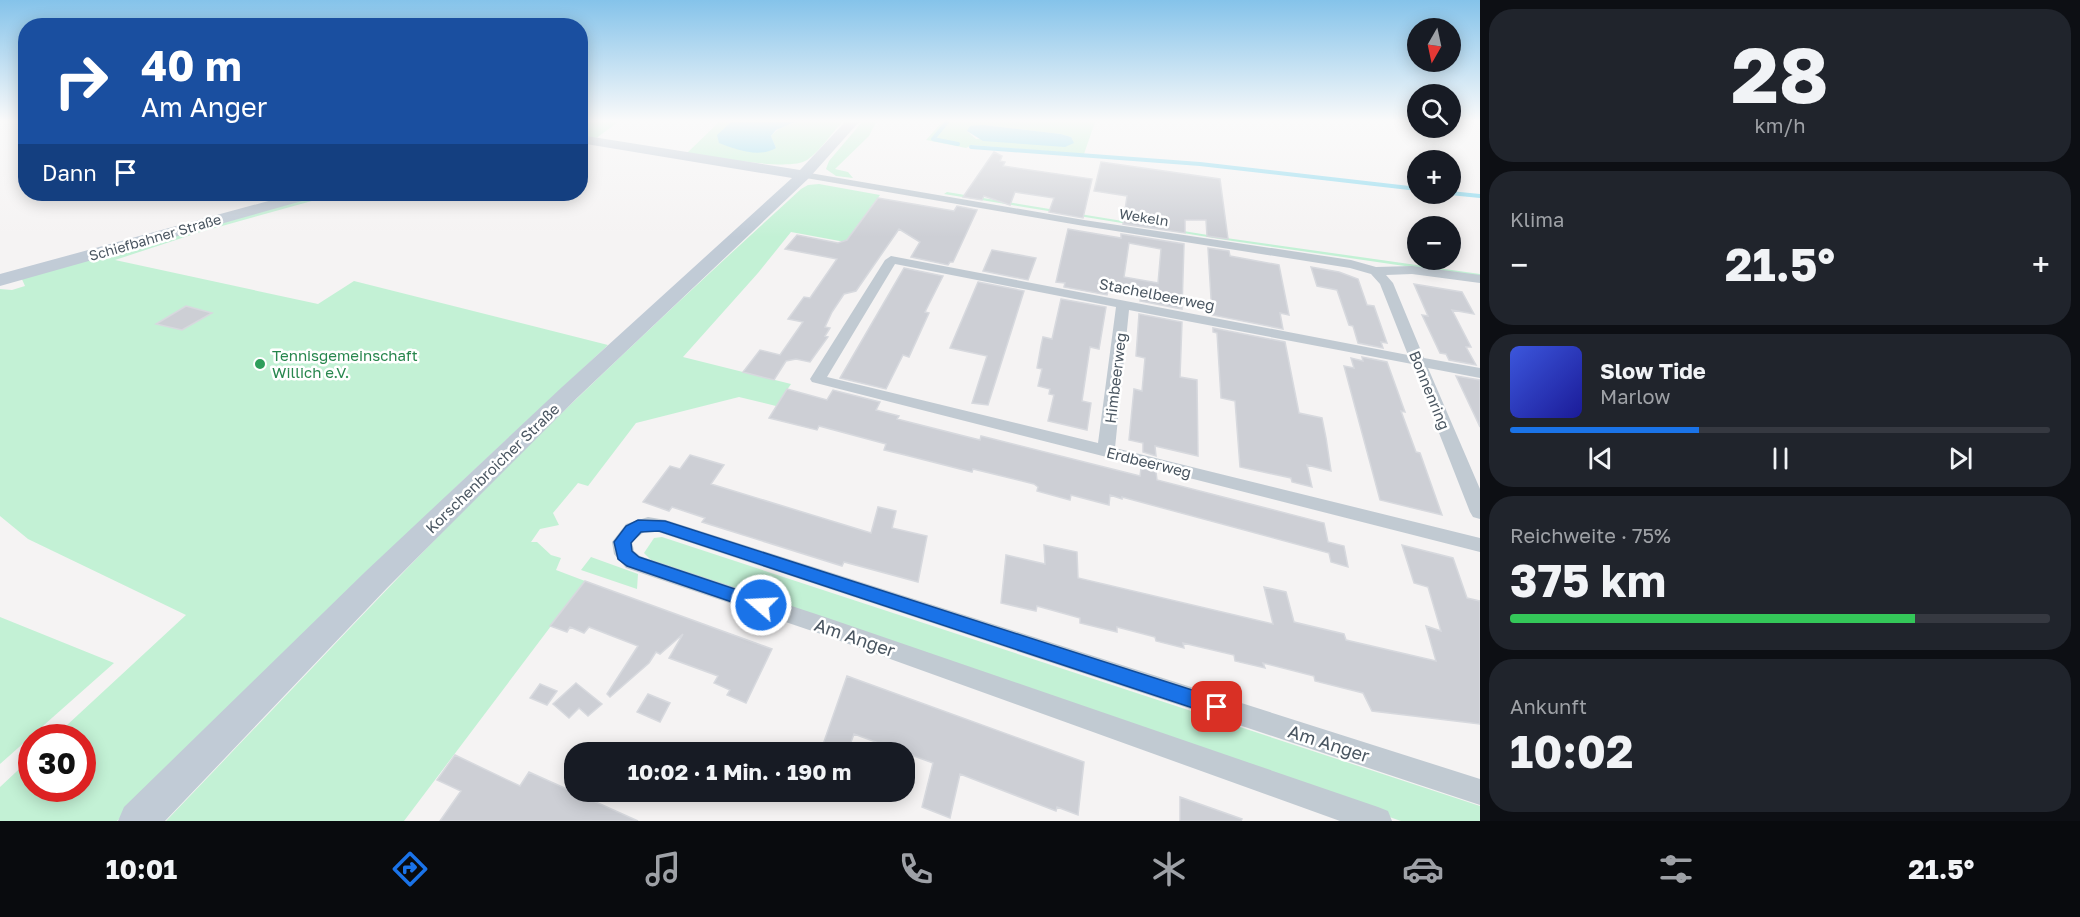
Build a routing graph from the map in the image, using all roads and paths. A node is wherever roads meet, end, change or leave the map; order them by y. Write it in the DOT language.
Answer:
graph roads {
  1 [pos="713,160"];
  2 [pos="818,160"];
  3 [pos="804,175"];
  4 [pos="285,201"];
  5 [pos="1376,271"];
  6 [pos="1480,279"];
  7 [pos="0,280"];
  8 [pos="1124,304"];
  9 [pos="1417,360"];
  10 [pos="1480,373"];
  11 [pos="818,379"];
  12 [pos="1106,451"];
  13 [pos="1480,512"];
  14 [pos="1480,545"];
  15 [pos="1480,792"];
  16 [pos="138,821"];
  17 [pos="1378,821"];
  1 -- 3 [label="main road"];
  2 -- 3 [label="main road, Korschenbroicher Straße"];
  3 -- 5 [label="street, Wekeln"];
  3 -- 16 [label="main road, Korschenbroicher Straße"];
  4 -- 7 [label="main road, Schiefbahner Straße"];
  5 -- 6 [label="street, Wekeln"];
  5 -- 9 [label="street, Bonnenring"];
  8 -- 9 [label="street, Stachelbeerweg"];
  8 -- 11 [label="street, Stachelbeerweg"];
  8 -- 12 [label="street, Himbeerweg"];
  9 -- 10 [label="street, Stachelbeerweg"];
  9 -- 13 [label="street, Bonnenring"];
  11 -- 12 [label="street, Erdbeerweg"];
  12 -- 14 [label="street, Erdbeerweg"];
  15 -- 17 [label="street, Am Anger"];
}
